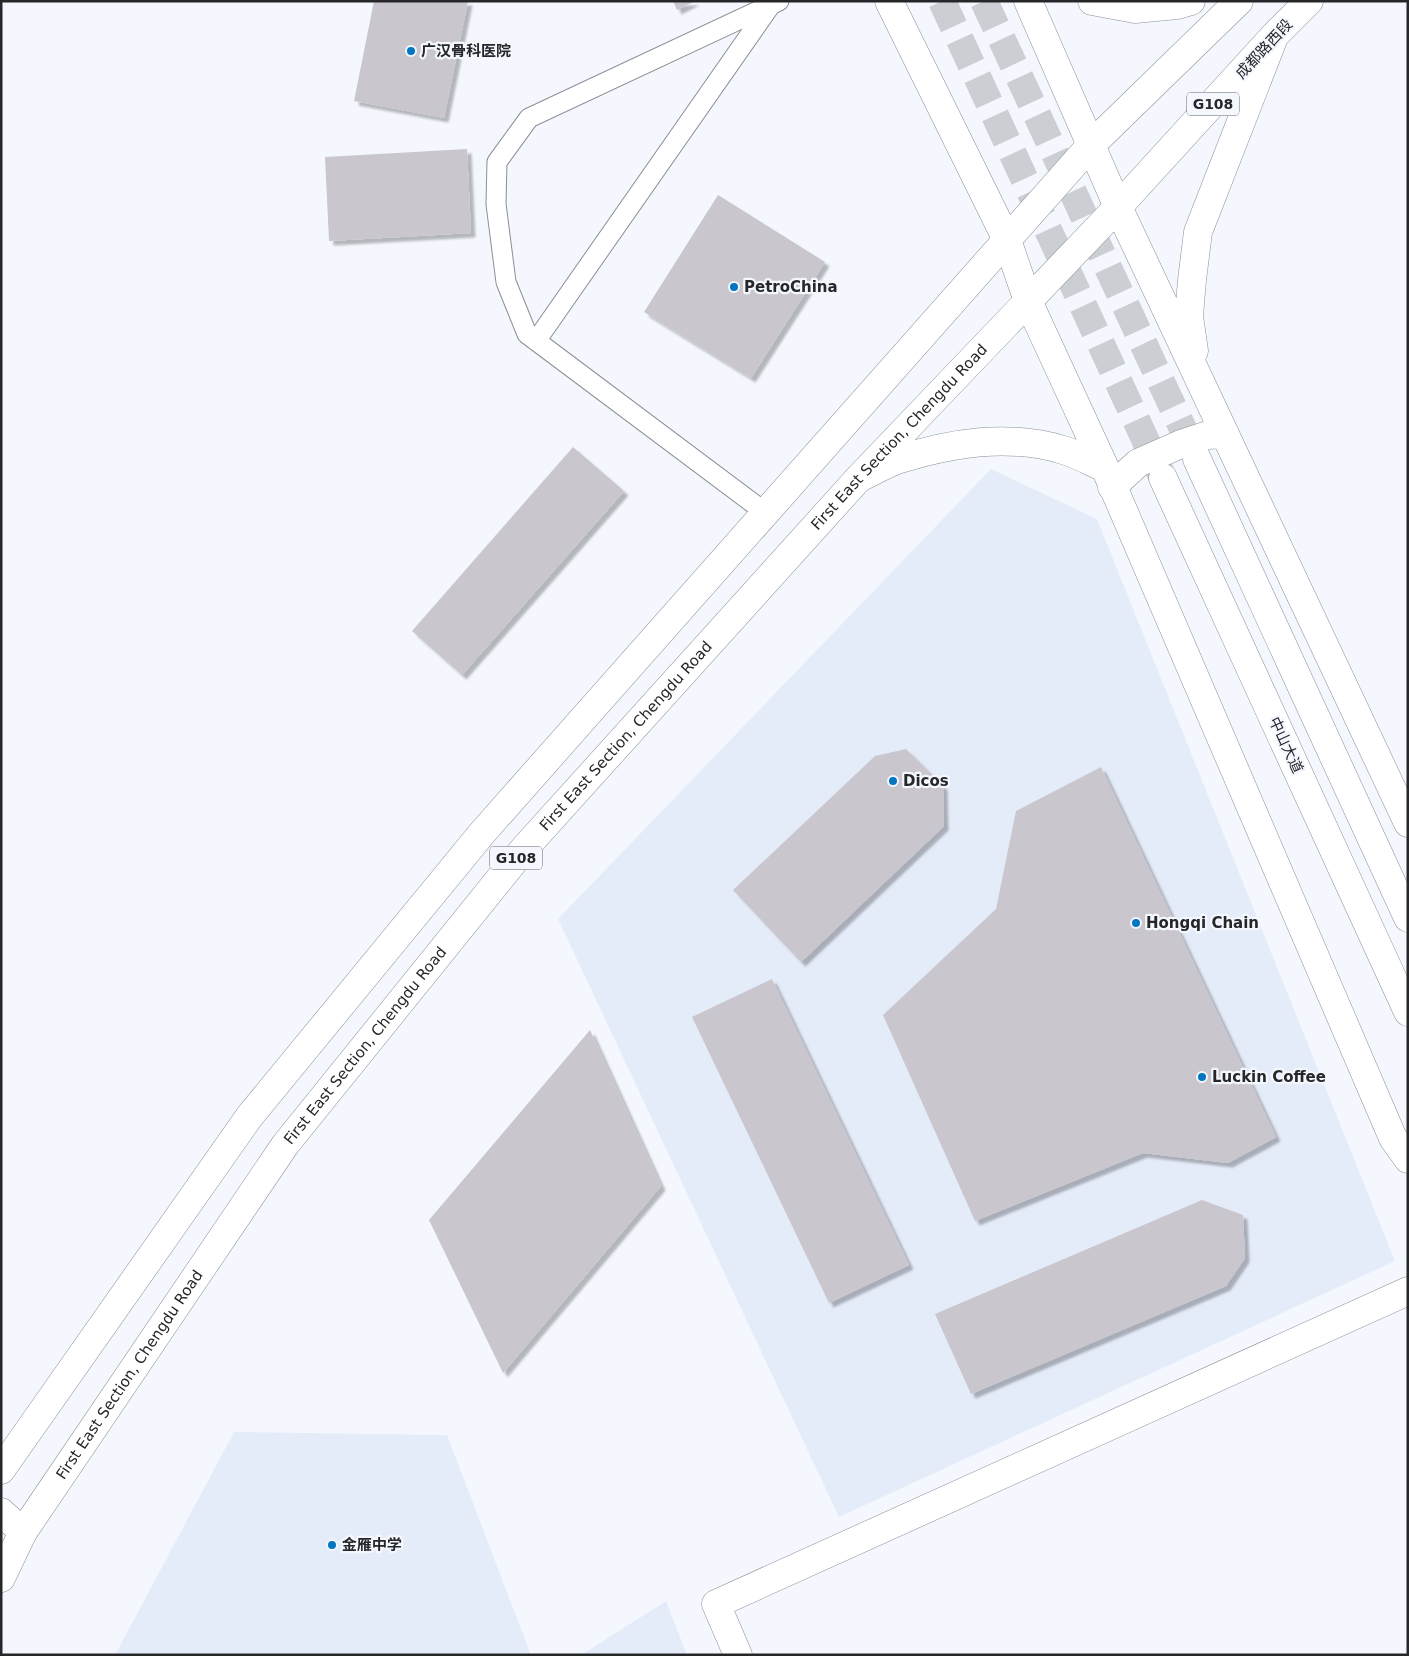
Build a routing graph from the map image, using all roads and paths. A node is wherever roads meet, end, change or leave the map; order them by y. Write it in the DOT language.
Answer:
graph roads {
  1 [pos="889,1"];
  2 [pos="1028,1"];
  3 [pos="1092,1"];
  4 [pos="1191,1"];
  5 [pos="1239,1"];
  6 [pos="1309,1"];
  7 [pos="775,3"];
  8 [pos="1274,36"];
  9 [pos="1091,145"];
  10 [pos="1118,207"];
  11 [pos="1007,240"];
  12 [pos="1028,300"];
  13 [pos="536,341"];
  14 [pos="1199,380"];
  15 [pos="1225,434"];
  16 [pos="1197,459"];
  17 [pos="1109,477"];
  18 [pos="1163,478"];
  19 [pos="858,479"];
  20 [pos="766,513"];
  21 [pos="1408,823"];
  22 [pos="1408,918"];
  23 [pos="1408,1012"];
  24 [pos="1408,1159"];
  25 [pos="1408,1291"];
  26 [pos="1,1470"];
  27 [pos="1,1512"];
  28 [pos="23,1532"];
  29 [pos="1,1578"];
  30 [pos="738,1655"];
  1 -- 11 [label="main road"];
  2 -- 9 [label="main road"];
  3 -- 4 [label="main road"];
  5 -- 9 [label="main road, G108"];
  6 -- 8 [label="main road, 成都路西段 / G108"];
  7 -- 13 [label="lane"];
  7 -- 13 [label="lane"];
  8 -- 10 [label="main road, 成都路西段 / G108"];
  8 -- 14 [label="main road"];
  9 -- 10 [label="main road"];
  9 -- 11 [label="main road, G108"];
  10 -- 12 [label="main road, First East Section, Chengdu Road / G108"];
  10 -- 14 [label="main road"];
  11 -- 12 [label="main road"];
  11 -- 20 [label="main road, G108"];
  12 -- 17 [label="main road"];
  12 -- 19 [label="main road, First East Section, Chengdu Road / G108"];
  13 -- 20 [label="lane"];
  14 -- 15 [label="main road"];
  15 -- 17 [label="main road"];
  15 -- 21 [label="main road"];
  16 -- 22 [label="main road"];
  17 -- 19 [label="main road"];
  17 -- 24 [label="main road"];
  18 -- 23 [label="main road, 中山大道"];
  19 -- 28 [label="main road, First East Section, Chengdu Road / G108"];
  20 -- 26 [label="main road, G108"];
  25 -- 30 [label="main road"];
  27 -- 28 [label="main road"];
  28 -- 29 [label="main road, First East Section, Chengdu Road / G108"];
}
